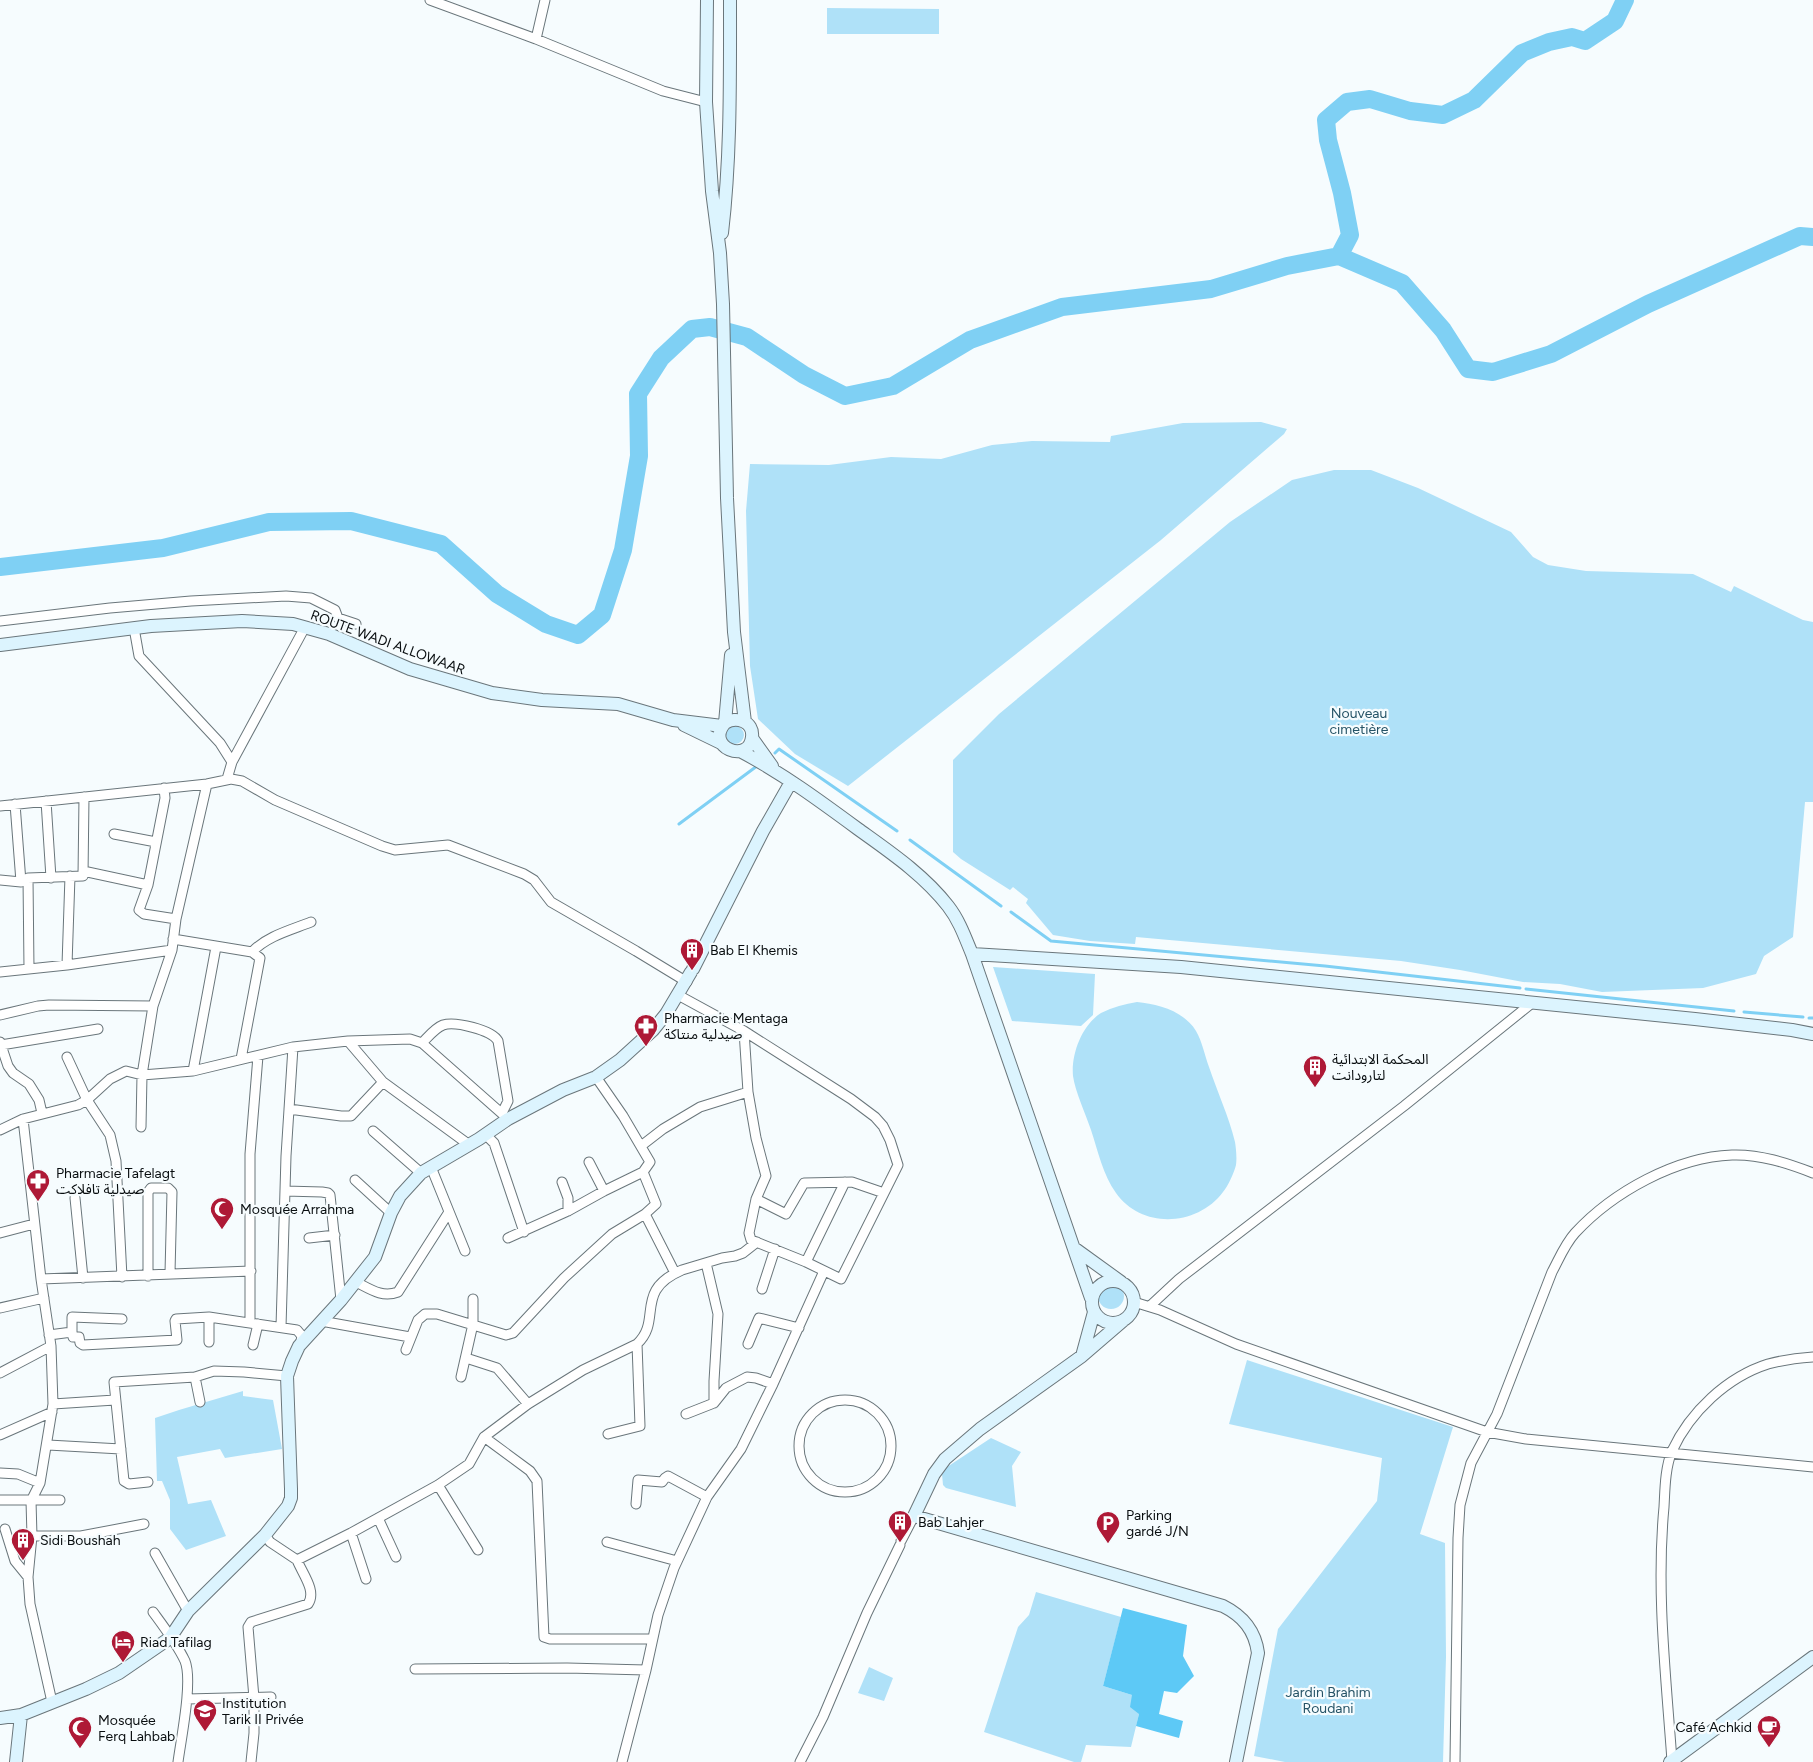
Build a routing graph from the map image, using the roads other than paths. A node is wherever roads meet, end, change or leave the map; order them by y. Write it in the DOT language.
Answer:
graph roads {
  1 [pos="430,0"];
  2 [pos="545,0"];
  3 [pos="707,0"];
  4 [pos="730,0"];
  5 [pos="536,39"];
  6 [pos="706,102"];
  7 [pos="720,253"];
  8 [pos="0,621"];
  9 [pos="356,624"];
  10 [pos="305,627"];
  11 [pos="134,628"];
  12 [pos="734,632"];
  13 [pos="0,645"];
  14 [pos="673,720"];
  15 [pos="745,722"];
  16 [pos="723,725"];
  17 [pos="752,738"];
  18 [pos="722,743"];
  19 [pos="740,751"];
  20 [pos="232,762"];
  21 [pos="773,768"];
  22 [pos="227,779"];
  23 [pos="791,782"];
  24 [pos="207,784"];
  25 [pos="164,788"];
  26 [pos="84,797"];
  27 [pos="46,801"];
  28 [pos="15,804"];
  29 [pos="0,806"];
  30 [pos="114,834"];
  31 [pos="156,842"];
  32 [pos="83,871"];
  33 [pos="70,876"];
  34 [pos="51,878"];
  35 [pos="0,880"];
  36 [pos="24,880"];
  37 [pos="148,884"];
  38 [pos="176,919"];
  39 [pos="311,922"];
  40 [pos="173,939"];
  41 [pos="216,947"];
  42 [pos="172,950"];
  43 [pos="252,952"];
  44 [pos="972,954"];
  45 [pos="67,965"];
  46 [pos="29,969"];
  47 [pos="0,972"];
  48 [pos="690,974"];
  49 [pos="678,995"];
  50 [pos="1532,1002"];
  51 [pos="153,1006"];
  52 [pos="0,1015"];
  53 [pos="98,1029"];
  54 [pos="744,1031"];
  55 [pos="1813,1034"];
  56 [pos="348,1042"];
  57 [pos="422,1043"];
  58 [pos="0,1044"];
  59 [pos="293,1047"];
  60 [pos="258,1056"];
  61 [pos="67,1057"];
  62 [pos="241,1059"];
  63 [pos="4,1067"];
  64 [pos="193,1071"];
  65 [pos="142,1075"];
  66 [pos="596,1077"];
  67 [pos="383,1082"];
  68 [pos="748,1092"];
  69 [pos="87,1100"];
  70 [pos="289,1109"];
  71 [pos="42,1113"];
  72 [pos="505,1116"];
  73 [pos="23,1119"];
  74 [pos="141,1127"];
  75 [pos="0,1130"];
  76 [pos="372,1131"];
  77 [pos="486,1135"];
  78 [pos="468,1144"];
  79 [pos="641,1146"];
  80 [pos="589,1162"];
  81 [pos="426,1170"];
  82 [pos="643,1172"];
  83 [pos="1813,1173"];
  84 [pos="355,1180"];
  85 [pos="562,1182"];
  86 [pos="845,1182"];
  87 [pos="285,1191"];
  88 [pos="604,1191"];
  89 [pos="884,1193"];
  90 [pos="75,1198"];
  91 [pos="756,1199"];
  92 [pos="568,1211"];
  93 [pos="449,1212"];
  94 [pos="391,1214"];
  95 [pos="645,1214"];
  96 [pos="34,1224"];
  97 [pos="524,1232"];
  98 [pos="0,1233"];
  99 [pos="335,1235"];
  100 [pos="309,1238"];
  101 [pos="508,1238"];
  102 [pos="757,1242"];
  103 [pos="1074,1248"];
  104 [pos="775,1249"];
  105 [pos="465,1252"];
  106 [pos="806,1262"];
  107 [pos="706,1263"];
  108 [pos="251,1271"];
  109 [pos="824,1271"];
  110 [pos="170,1273"];
  111 [pos="675,1273"];
  112 [pos="122,1276"];
  113 [pos="148,1276"];
  114 [pos="83,1278"];
  115 [pos="41,1279"];
  116 [pos="356,1282"];
  117 [pos="1123,1283"];
  118 [pos="762,1289"];
  119 [pos="44,1298"];
  120 [pos="1091,1298"];
  121 [pos="473,1299"];
  122 [pos="341,1300"];
  123 [pos="1134,1302"];
  124 [pos="1150,1306"];
  125 [pos="0,1308"];
  126 [pos="1094,1312"];
  127 [pos="209,1317"];
  128 [pos="122,1319"];
  129 [pos="1125,1319"];
  130 [pos="321,1321"];
  131 [pos="254,1323"];
  132 [pos="473,1324"];
  133 [pos="281,1327"];
  134 [pos="799,1328"];
  135 [pos="72,1332"];
  136 [pos="49,1335"];
  137 [pos="410,1337"];
  138 [pos="209,1342"];
  139 [pos="637,1344"];
  140 [pos="748,1344"];
  141 [pos="252,1345"];
  142 [pos="51,1346"];
  143 [pos="300,1346"];
  144 [pos="406,1350"];
  145 [pos="1082,1356"];
  146 [pos="1813,1357"];
  147 [pos="466,1358"];
  148 [pos="0,1373"];
  149 [pos="287,1376"];
  150 [pos="195,1377"];
  151 [pos="461,1377"];
  152 [pos="773,1384"];
  153 [pos="115,1400"];
  154 [pos="200,1402"];
  155 [pos="714,1403"];
  156 [pos="528,1404"];
  157 [pos="53,1408"];
  158 [pos="686,1414"];
  159 [pos="806,1420"];
  160 [pos="1487,1432"];
  161 [pos="608,1434"];
  162 [pos="0,1435"];
  163 [pos="484,1437"];
  164 [pos="48,1445"];
  165 [pos="121,1448"];
  166 [pos="1672,1453"];
  167 [pos="1813,1467"];
  168 [pos="0,1474"];
  169 [pos="148,1482"];
  170 [pos="40,1483"];
  171 [pos="438,1485"];
  172 [pos="707,1496"];
  173 [pos="0,1500"];
  174 [pos="60,1500"];
  175 [pos="31,1501"];
  176 [pos="636,1504"];
  177 [pos="914,1516"];
  178 [pos="378,1518"];
  179 [pos="144,1524"];
  180 [pos="5,1529"];
  181 [pos="351,1533"];
  182 [pos="265,1535"];
  183 [pos="32,1536"];
  184 [pos="607,1542"];
  185 [pos="478,1550"];
  186 [pos="156,1553"];
  187 [pos="396,1557"];
  188 [pos="296,1560"];
  189 [pos="677,1561"];
  190 [pos="28,1577"];
  191 [pos="366,1579"];
  192 [pos="188,1611"];
  193 [pos="153,1612"];
  194 [pos="170,1638"];
  195 [pos="652,1639"];
  196 [pos="1813,1657"];
  197 [pos="415,1669"];
  198 [pos="646,1670"];
  199 [pos="271,1697"];
  200 [pos="254,1698"];
  201 [pos="187,1699"];
  202 [pos="52,1702"];
  203 [pos="20,1715"];
  204 [pos="0,1718"];
  205 [pos="1671,1761"];
  206 [pos="16,1762"];
  207 [pos="178,1762"];
  208 [pos="251,1762"];
  209 [pos="622,1762"];
  210 [pos="800,1762"];
  211 [pos="1237,1762"];
  212 [pos="1455,1762"];
  1 -- 5 [label="street"];
  2 -- 5 [label="street"];
  3 -- 6 [label="street"];
  4 -- 7 [label="street"];
  5 -- 6 [label="street"];
  6 -- 7 [label="street"];
  7 -- 12 [label="street"];
  8 -- 9 [label="street"];
  10 -- 11 [label="street, ROUTE WADI ALLOWAAR"];
  10 -- 14 [label="street, ROUTE WADI ALLOWAAR"];
  10 -- 20 [label="street"];
  11 -- 13 [label="street, ROUTE WADI ALLOWAAR"];
  11 -- 20 [label="street"];
  12 -- 15 [label="street"];
  12 -- 16 [label="street"];
  14 -- 16 [label="street, ROUTE WADI ALLOWAAR"];
  14 -- 18 [label="street, ROUTE WADI ALLOWAAR"];
  15 -- 16 [label="street"];
  15 -- 17 [label="street"];
  16 -- 18 [label="street"];
  17 -- 19 [label="street"];
  17 -- 21 [label="street"];
  18 -- 19 [label="street"];
  19 -- 21 [label="street"];
  20 -- 22 [label="street"];
  21 -- 23 [label="street"];
  22 -- 24 [label="street"];
  22 -- 48 [label="street"];
  23 -- 44 [label="street"];
  23 -- 48 [label="street"];
  24 -- 25 [label="street"];
  24 -- 38 [label="street"];
  25 -- 26 [label="street"];
  25 -- 31 [label="street"];
  26 -- 27 [label="street"];
  26 -- 32 [label="street"];
  27 -- 28 [label="street"];
  27 -- 34 [label="street"];
  28 -- 29 [label="street"];
  28 -- 36 [label="street"];
  30 -- 31 [label="street"];
  31 -- 37 [label="street"];
  32 -- 33 [label="street"];
  32 -- 37 [label="street"];
  33 -- 34 [label="street"];
  33 -- 45 [label="street"];
  34 -- 36 [label="street"];
  35 -- 36 [label="street"];
  36 -- 46 [label="street"];
  37 -- 38 [label="street"];
  38 -- 40 [label="street"];
  39 -- 43 [label="street"];
  40 -- 41 [label="street"];
  40 -- 42 [label="street"];
  41 -- 43 [label="street"];
  41 -- 64 [label="street"];
  42 -- 45 [label="street"];
  42 -- 51 [label="street"];
  43 -- 62 [label="street"];
  44 -- 50 [label="street"];
  44 -- 103 [label="street"];
  45 -- 46 [label="street"];
  46 -- 47 [label="street"];
  48 -- 49 [label="street"];
  49 -- 54 [label="street"];
  49 -- 66 [label="street"];
  50 -- 55 [label="street"];
  50 -- 124 [label="street"];
  51 -- 52 [label="street"];
  51 -- 65 [label="street"];
  53 -- 58 [label="street"];
  54 -- 68 [label="street"];
  54 -- 89 [label="street"];
  56 -- 57 [label="street"];
  56 -- 59 [label="street"];
  56 -- 67 [label="street"];
  57 -- 72 [label="street"];
  57 -- 72 [label="street"];
  58 -- 63 [label="street"];
  59 -- 60 [label="street"];
  59 -- 70 [label="street"];
  60 -- 62 [label="street"];
  60 -- 108 [label="street"];
  61 -- 69 [label="street"];
  62 -- 64 [label="street"];
  63 -- 71 [label="street"];
  64 -- 65 [label="street"];
  65 -- 69 [label="street"];
  65 -- 74 [label="street"];
  66 -- 72 [label="street"];
  66 -- 79 [label="street"];
  67 -- 70 [label="street"];
  67 -- 78 [label="street"];
  68 -- 79 [label="street"];
  68 -- 91 [label="street"];
  69 -- 71 [label="street"];
  69 -- 112 [label="street"];
  70 -- 87 [label="street"];
  71 -- 73 [label="street"];
  72 -- 77 [label="street"];
  73 -- 75 [label="street"];
  73 -- 96 [label="street"];
  76 -- 81 [label="street"];
  77 -- 78 [label="street"];
  77 -- 97 [label="street"];
  78 -- 81 [label="street"];
  79 -- 82 [label="street"];
  80 -- 88 [label="street"];
  81 -- 93 [label="street"];
  81 -- 94 [label="street"];
  82 -- 88 [label="street"];
  82 -- 95 [label="street"];
  83 -- 160 [label="street"];
  84 -- 94 [label="street"];
  85 -- 92 [label="street"];
  86 -- 89 [label="street"];
  86 -- 91 [label="street"];
  86 -- 106 [label="street"];
  87 -- 99 [label="street"];
  87 -- 133 [label="street"];
  88 -- 92 [label="street"];
  89 -- 109 [label="street"];
  90 -- 114 [label="street"];
  91 -- 102 [label="street"];
  92 -- 97 [label="street"];
  93 -- 105 [label="street"];
  93 -- 116 [label="street"];
  94 -- 116 [label="street"];
  95 -- 111 [label="street"];
  95 -- 132 [label="street"];
  96 -- 98 [label="street"];
  96 -- 115 [label="street"];
  97 -- 101 [label="street"];
  99 -- 100 [label="street"];
  99 -- 122 [label="street"];
  102 -- 104 [label="street"];
  102 -- 107 [label="street"];
  103 -- 117 [label="street"];
  103 -- 120 [label="street"];
  104 -- 106 [label="street"];
  104 -- 118 [label="street"];
  106 -- 109 [label="street"];
  107 -- 111 [label="street"];
  107 -- 155 [label="street"];
  108 -- 110 [label="street"];
  108 -- 131 [label="street"];
  109 -- 134 [label="street"];
  110 -- 113 [label="street"];
  110 -- 113 [label="street"];
  111 -- 139 [label="street"];
  112 -- 113 [label="street"];
  112 -- 114 [label="street"];
  114 -- 115 [label="street"];
  115 -- 119 [label="street"];
  116 -- 122 [label="street"];
  117 -- 120 [label="street"];
  117 -- 123 [label="street"];
  119 -- 125 [label="street"];
  119 -- 136 [label="street"];
  120 -- 126 [label="street"];
  121 -- 132 [label="street"];
  122 -- 130 [label="street"];
  123 -- 124 [label="street"];
  123 -- 129 [label="street"];
  124 -- 160 [label="street"];
  126 -- 129 [label="street"];
  126 -- 145 [label="street"];
  127 -- 131 [label="street"];
  127 -- 135 [label="street"];
  127 -- 138 [label="street"];
  128 -- 135 [label="street"];
  129 -- 145 [label="street"];
  130 -- 137 [label="street"];
  130 -- 143 [label="street"];
  131 -- 133 [label="street"];
  131 -- 141 [label="street"];
  132 -- 137 [label="street"];
  132 -- 147 [label="street"];
  133 -- 143 [label="street"];
  134 -- 140 [label="street"];
  134 -- 152 [label="street"];
  135 -- 136 [label="street"];
  136 -- 142 [label="street"];
  137 -- 144 [label="street"];
  139 -- 156 [label="street"];
  139 -- 161 [label="street"];
  142 -- 148 [label="street"];
  142 -- 157 [label="street"];
  143 -- 149 [label="street"];
  145 -- 177 [label="street"];
  146 -- 166 [label="street"];
  147 -- 151 [label="street"];
  147 -- 156 [label="street"];
  149 -- 150 [label="street"];
  149 -- 182 [label="street"];
  150 -- 153 [label="street"];
  150 -- 154 [label="street"];
  152 -- 155 [label="street"];
  152 -- 172 [label="street"];
  153 -- 157 [label="street"];
  153 -- 165 [label="street"];
  155 -- 158 [label="street"];
  156 -- 163 [label="street"];
  157 -- 162 [label="street"];
  157 -- 164 [label="street"];
  159 -- 159 [label="street"];
  160 -- 166 [label="street"];
  160 -- 212 [label="street"];
  163 -- 171 [label="street"];
  163 -- 195 [label="street"];
  164 -- 165 [label="street"];
  164 -- 170 [label="street"];
  165 -- 169 [label="street"];
  166 -- 167 [label="street"];
  166 -- 205 [label="street"];
  168 -- 170 [label="street"];
  170 -- 175 [label="street"];
  171 -- 178 [label="street"];
  171 -- 185 [label="street"];
  172 -- 176 [label="street"];
  172 -- 189 [label="street"];
  173 -- 175 [label="street"];
  174 -- 175 [label="street"];
  175 -- 183 [label="street"];
  177 -- 210 [label="street"];
  177 -- 211 [label="street"];
  178 -- 181 [label="street"];
  178 -- 187 [label="street"];
  179 -- 183 [label="street"];
  180 -- 190 [label="street"];
  181 -- 188 [label="street"];
  181 -- 191 [label="street"];
  182 -- 188 [label="street"];
  182 -- 192 [label="street"];
  183 -- 190 [label="street"];
  184 -- 189 [label="street"];
  186 -- 192 [label="street"];
  188 -- 200 [label="street"];
  189 -- 195 [label="street"];
  190 -- 202 [label="street"];
  192 -- 194 [label="street"];
  193 -- 194 [label="street"];
  194 -- 201 [label="street"];
  194 -- 202 [label="street"];
  195 -- 198 [label="street"];
  196 -- 205 [label="street"];
  197 -- 198 [label="street"];
  198 -- 209 [label="street"];
  199 -- 200 [label="street"];
  200 -- 201 [label="street"];
  200 -- 208 [label="street"];
  201 -- 207 [label="street"];
  202 -- 203 [label="street"];
  203 -- 204 [label="street"];
  203 -- 206 [label="street"];
}
